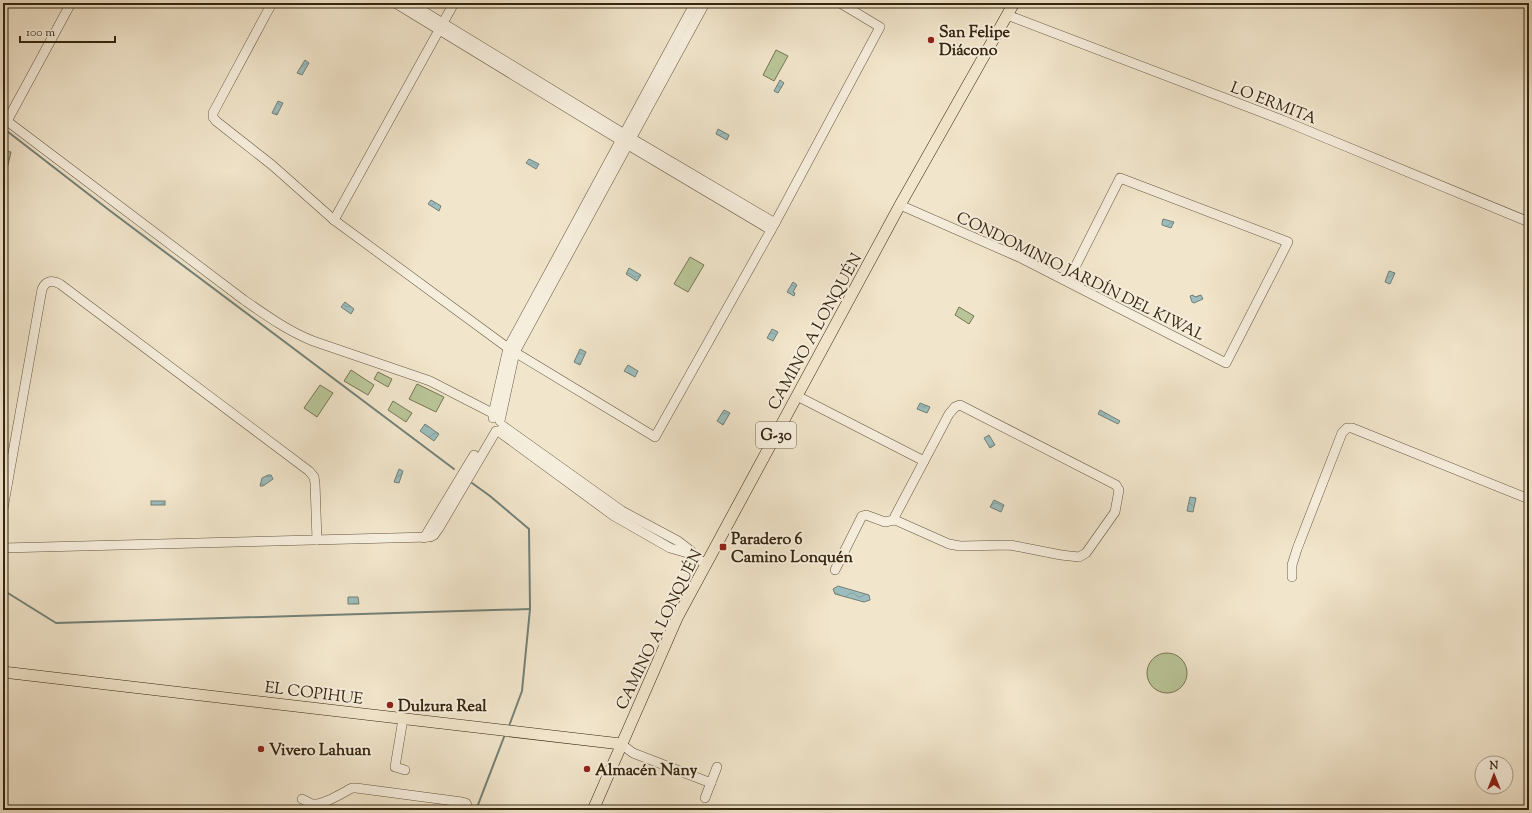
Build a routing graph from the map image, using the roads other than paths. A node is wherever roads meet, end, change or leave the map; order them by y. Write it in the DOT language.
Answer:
graph roads {
  1 [pos="71,3"];
  2 [pos="272,3"];
  3 [pos="395,3"];
  4 [pos="410,3"];
  5 [pos="454,3"];
  6 [pos="695,3"];
  7 [pos="705,3"];
  8 [pos="840,3"];
  9 [pos="1014,3"];
  10 [pos="1007,15"];
  11 [pos="441,27"];
  12 [pos="5,119"];
  13 [pos="626,139"];
  14 [pos="900,205"];
  15 [pos="334,220"];
  16 [pos="1529,222"];
  17 [pos="773,226"];
  18 [pos="1068,281"];
  19 [pos="512,350"];
  20 [pos="797,396"];
  21 [pos="497,423"];
  22 [pos="924,461"];
  23 [pos="1529,499"];
  24 [pos="3,509"];
  25 [pos="894,520"];
  26 [pos="317,540"];
  27 [pos="3,548"];
  28 [pos="707,562"];
  29 [pos="835,570"];
  30 [pos="1292,577"];
  31 [pos="3,672"];
  32 [pos="403,719"];
  33 [pos="621,744"];
  34 [pos="717,767"];
  35 [pos="405,770"];
  36 [pos="711,783"];
  37 [pos="705,798"];
  38 [pos="302,799"];
  39 [pos="469,810"];
  40 [pos="593,810"];
  1 -- 12 [label="street"];
  2 -- 15 [label="street"];
  3 -- 11 [label="street"];
  4 -- 11 [label="street"];
  5 -- 11 [label="street"];
  6 -- 13 [label="street"];
  7 -- 13 [label="street"];
  8 -- 17 [label="street"];
  9 -- 10 [label="main road, CAMINO A LONQUÉN / G-30"];
  10 -- 14 [label="main road, CAMINO A LONQUÉN / G-30"];
  10 -- 16 [label="street, LO ERMITA"];
  11 -- 13 [label="street"];
  11 -- 15 [label="street"];
  12 -- 21 [label="street"];
  13 -- 17 [label="street"];
  13 -- 19 [label="street"];
  14 -- 18 [label="street, CONDOMINIO JARDÍN DEL KIWAL"];
  14 -- 20 [label="main road, CAMINO A LONQUÉN / G-30"];
  15 -- 19 [label="street"];
  17 -- 19 [label="street"];
  18 -- 18 [label="street, CONDOMINIO JARDÍN DEL KIWAL"];
  19 -- 21 [label="street"];
  20 -- 22 [label="street"];
  20 -- 28 [label="main road, CAMINO A LONQUÉN / G-30"];
  21 -- 26 [label="street"];
  21 -- 28 [label="street"];
  22 -- 25 [label="street"];
  22 -- 25 [label="street"];
  23 -- 30 [label="street"];
  24 -- 26 [label="street"];
  25 -- 29 [label="street"];
  26 -- 27 [label="street"];
  28 -- 33 [label="main road, CAMINO A LONQUÉN / G-30"];
  31 -- 32 [label="main road, EL COPIHUE"];
  32 -- 33 [label="main road, EL COPIHUE"];
  32 -- 35 [label="street"];
  33 -- 36 [label="street"];
  33 -- 40 [label="main road, CAMINO A LONQUÉN / G-30"];
  34 -- 36 [label="street"];
  36 -- 37 [label="street"];
  38 -- 39 [label="street"];
}
